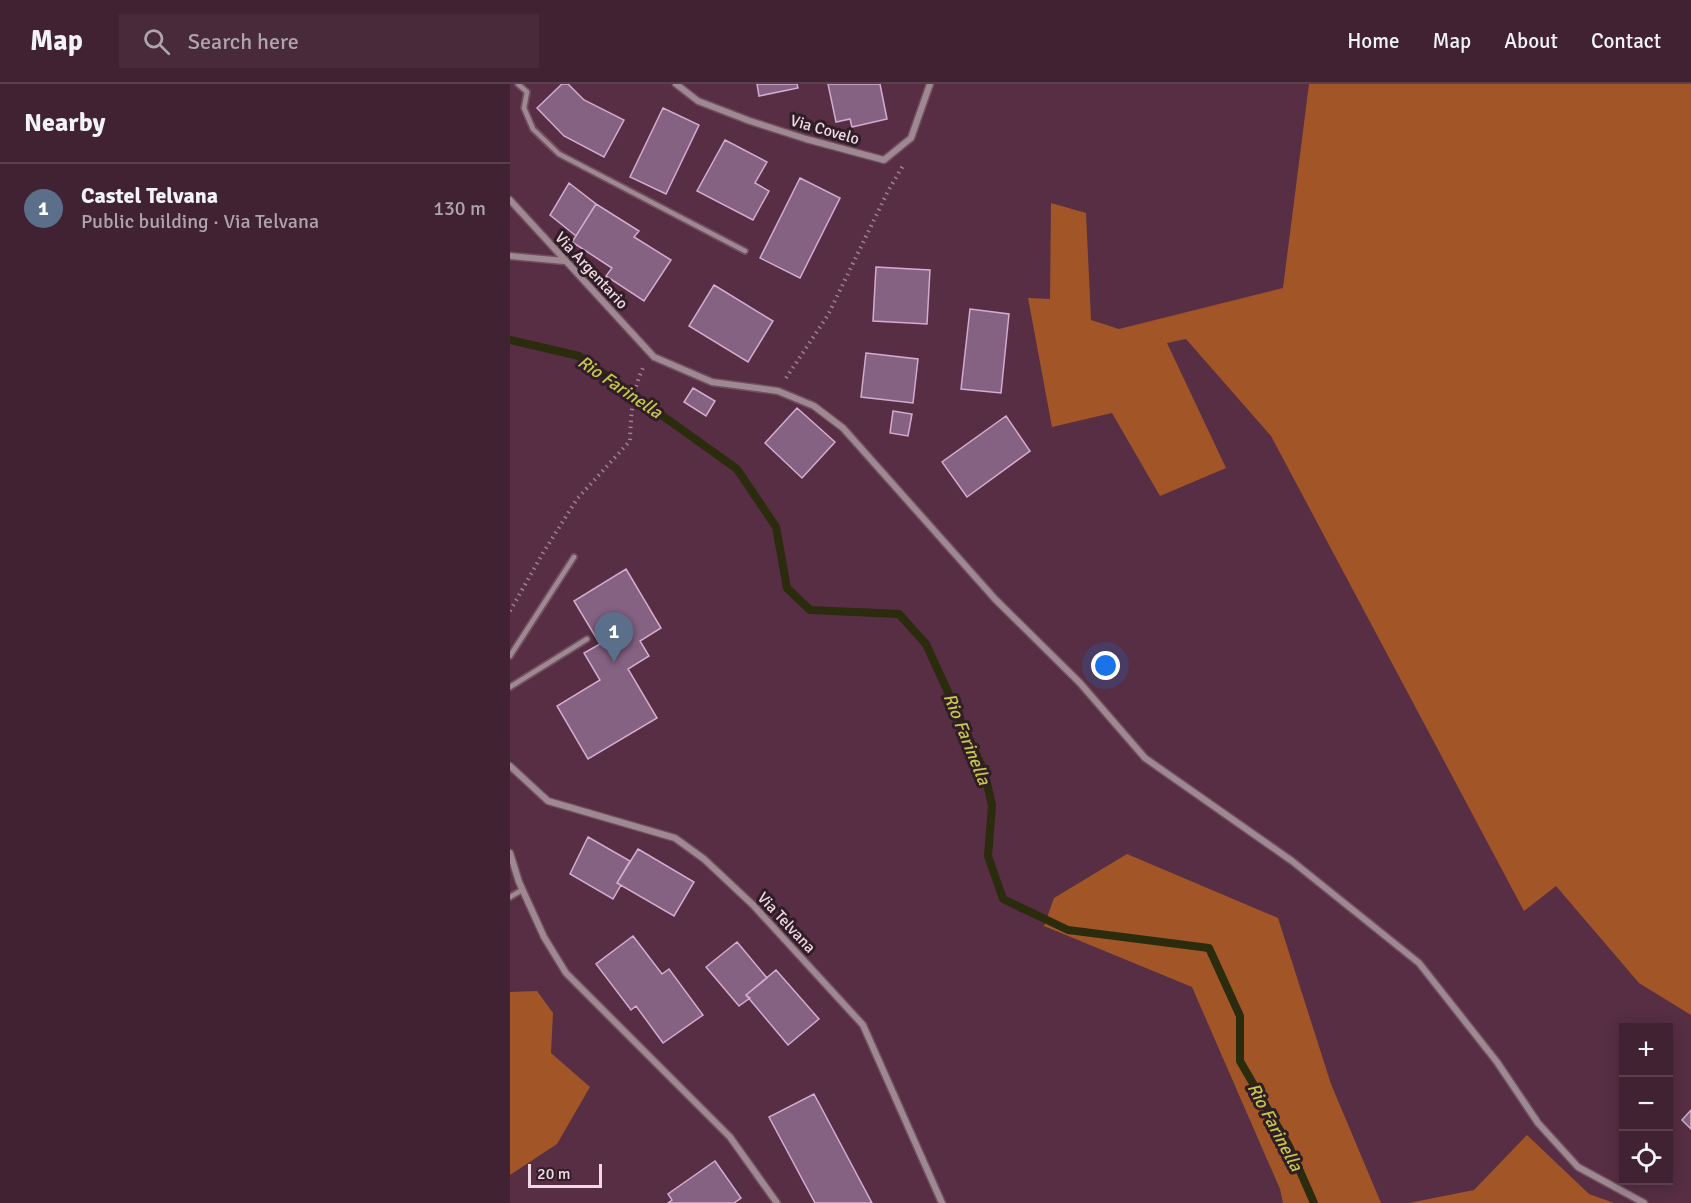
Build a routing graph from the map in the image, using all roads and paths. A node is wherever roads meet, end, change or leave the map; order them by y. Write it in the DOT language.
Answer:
graph roads {
  1 [pos="518,84"];
  2 [pos="676,84"];
  3 [pos="930,84"];
  4 [pos="905,163"];
  5 [pos="510,200"];
  6 [pos="745,250"];
  7 [pos="510,256"];
  8 [pos="565,261"];
  9 [pos="638,378"];
  10 [pos="778,390"];
  11 [pos="574,557"];
  12 [pos="510,610"];
  13 [pos="587,639"];
  14 [pos="510,656"];
  15 [pos="510,687"];
  16 [pos="510,766"];
  17 [pos="510,853"];
  18 [pos="522,890"];
  19 [pos="510,897"];
  20 [pos="777,1203"];
  21 [pos="942,1203"];
  22 [pos="1644,1203"];
  1 -- 6 [label="lane"];
  2 -- 3 [label="street, Via Covelo"];
  4 -- 10 [label="path"];
  5 -- 8 [label="street, Via Argentario"];
  7 -- 8 [label="street"];
  8 -- 10 [label="street, Via Argentario"];
  9 -- 12 [label="path"];
  10 -- 22 [label="street"];
  11 -- 14 [label="lane"];
  13 -- 15 [label="lane"];
  16 -- 21 [label="street, Via Telvana"];
  17 -- 18 [label="street"];
  18 -- 19 [label="lane"];
  18 -- 20 [label="street"];
}
